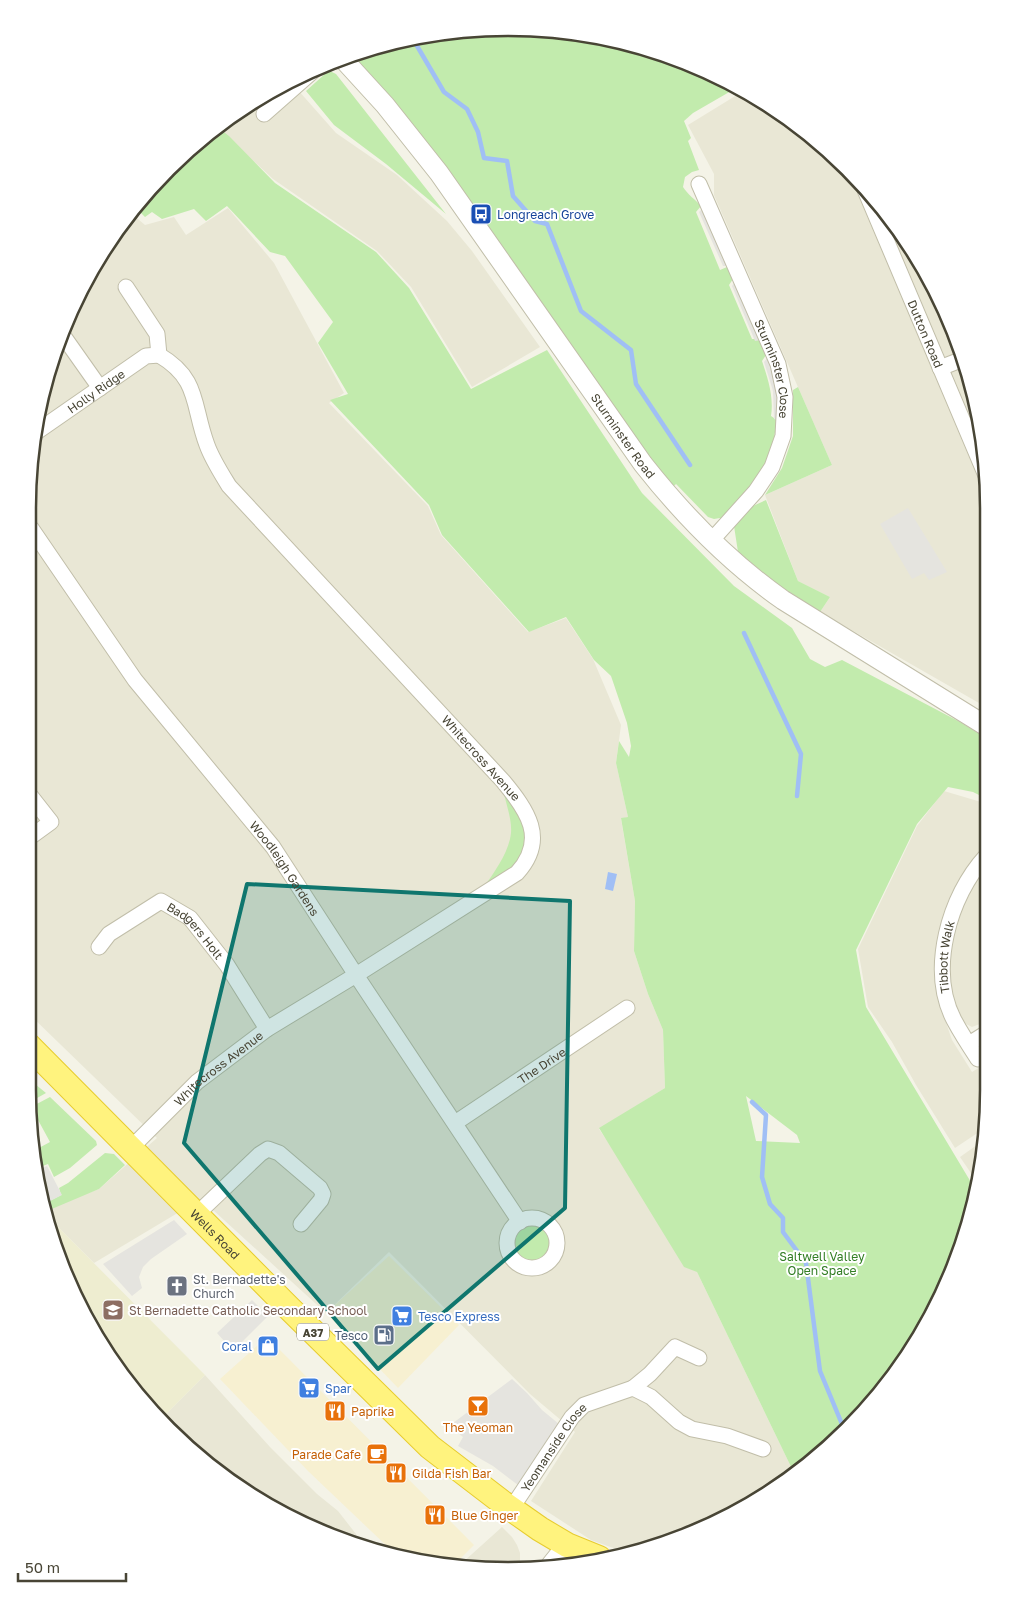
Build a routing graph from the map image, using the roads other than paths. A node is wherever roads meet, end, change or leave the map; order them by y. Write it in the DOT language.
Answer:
graph roads {
  1 [pos="348,64"];
  2 [pos="273,98"];
  3 [pos="264,114"];
  4 [pos="699,184"];
  5 [pos="874,210"];
  6 [pos="126,287"];
  7 [pos="67,341"];
  8 [pos="159,354"];
  9 [pos="957,361"];
  10 [pos="940,368"];
  11 [pos="100,388"];
  12 [pos="43,427"];
  13 [pos="977,452"];
  14 [pos="36,535"];
  15 [pos="711,541"];
  16 [pos="980,722"];
  17 [pos="36,803"];
  18 [pos="36,833"];
  19 [pos="980,863"];
  20 [pos="100,947"];
  21 [pos="356,975"];
  22 [pos="627,1008"];
  23 [pos="267,1029"];
  24 [pos="980,1037"];
  25 [pos="970,1044"];
  26 [pos="36,1054"];
  27 [pos="978,1059"];
  28 [pos="455,1123"];
  29 [pos="130,1148"];
  30 [pos="196,1215"];
  31 [pos="520,1222"];
  32 [pos="301,1224"];
  33 [pos="699,1358"];
  34 [pos="633,1388"];
  35 [pos="763,1449"];
  36 [pos="511,1509"];
  37 [pos="567,1545"];
  38 [pos="591,1555"];
  39 [pos="555,1559"];
  1 -- 15 [label="street, Sturminster Road"];
  2 -- 3 [label="street"];
  4 -- 15 [label="street, Sturminster Close"];
  5 -- 10 [label="street, Dutton Road"];
  6 -- 8 [label="street"];
  7 -- 11 [label="street"];
  8 -- 11 [label="street, Holly Ridge"];
  8 -- 21 [label="street, Whitecross Avenue"];
  9 -- 10 [label="street"];
  10 -- 13 [label="street, Dutton Road"];
  11 -- 12 [label="street, Holly Ridge"];
  14 -- 21 [label="street, Woodleigh Gardens"];
  15 -- 16 [label="street, Sturminster Road"];
  17 -- 18 [label="street"];
  19 -- 25 [label="street, Tibbott Walk"];
  20 -- 23 [label="street, Badgers Holt"];
  21 -- 23 [label="street, Whitecross Avenue"];
  21 -- 28 [label="street, Woodleigh Gardens"];
  22 -- 28 [label="street, The Drive"];
  23 -- 29 [label="street, Whitecross Avenue"];
  24 -- 25 [label="street"];
  25 -- 27 [label="street, Tibbott Walk"];
  26 -- 29 [label="highway, Wells Road / A37"];
  28 -- 31 [label="street, Woodleigh Gardens"];
  29 -- 30 [label="highway, Wells Road / A37"];
  30 -- 32 [label="street"];
  30 -- 36 [label="highway, Wells Road / A37"];
  33 -- 34 [label="street, Yeomanside Close"];
  34 -- 35 [label="street"];
  34 -- 36 [label="street, Yeomanside Close"];
  36 -- 37 [label="highway, Wells Road / A37"];
  37 -- 38 [label="highway, Wells Road / A37"];
  37 -- 39 [label="street"];
}
